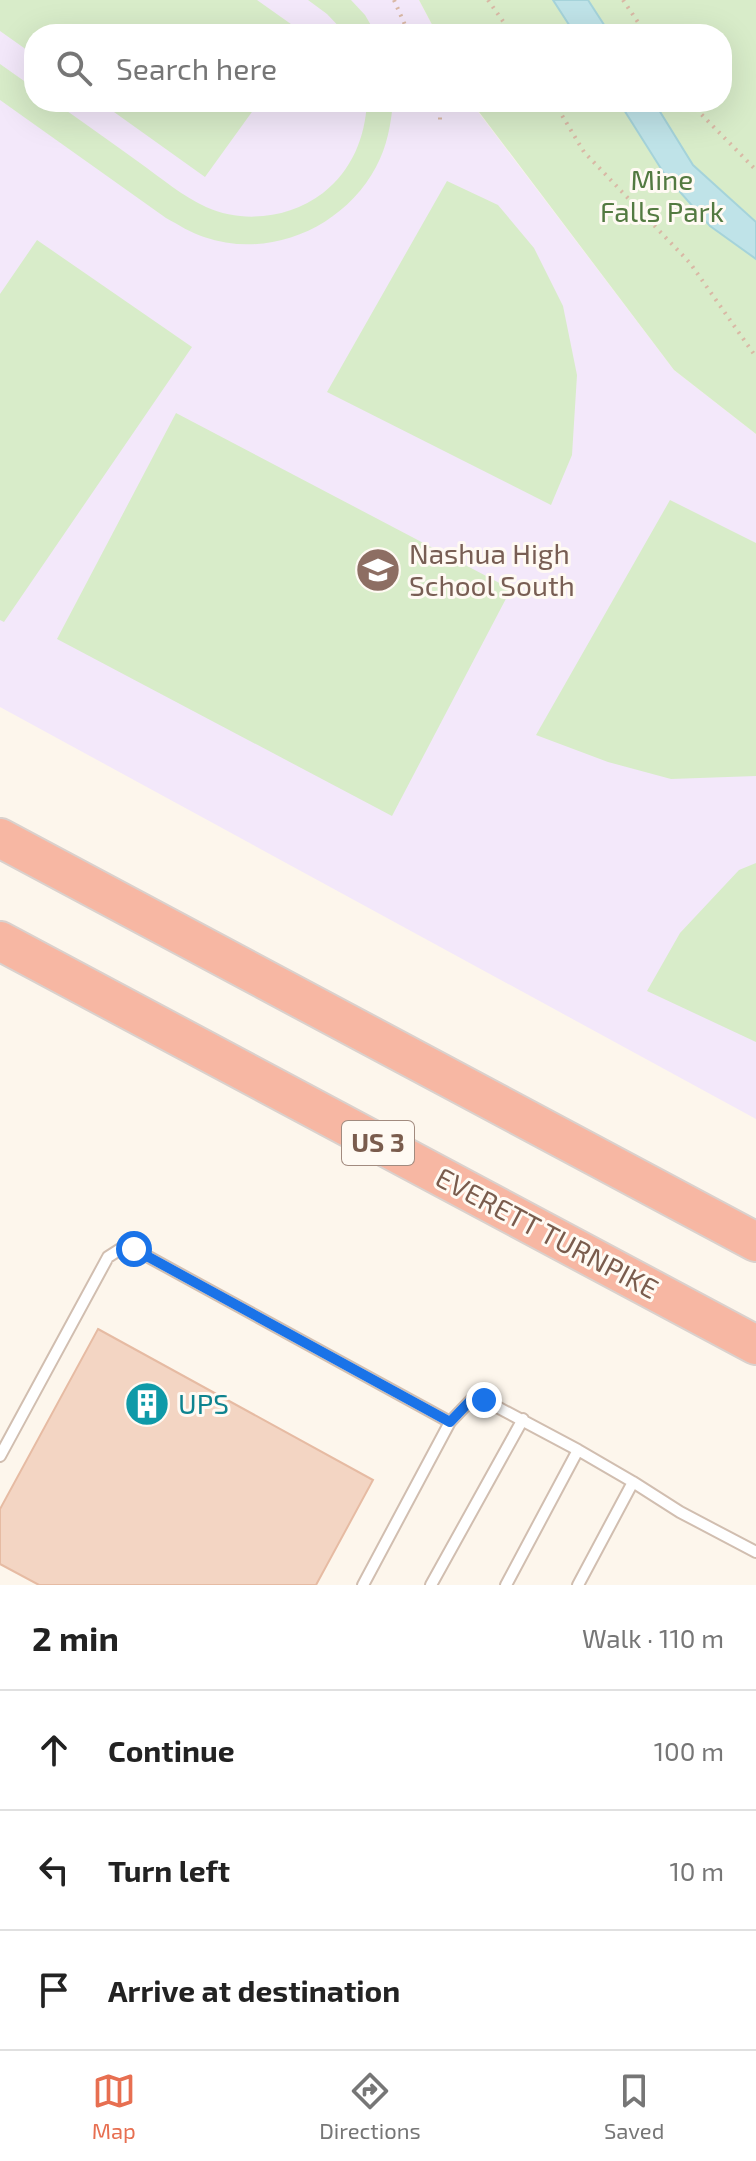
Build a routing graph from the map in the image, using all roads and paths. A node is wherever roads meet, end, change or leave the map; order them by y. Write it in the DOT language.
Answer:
graph roads {
  1 [pos="394,0"];
  2 [pos="488,0"];
  3 [pos="623,0"];
  4 [pos="405,24"];
  5 [pos="505,24"];
  6 [pos="639,24"];
  7 [pos="440,112"];
  8 [pos="560,112"];
  9 [pos="700,112"];
  10 [pos="440,125"];
  11 [pos="756,170"];
  12 [pos="756,357"];
  13 [pos="0,838"];
  14 [pos="0,941"];
  15 [pos="756,1242"];
  16 [pos="756,1345"];
  17 [pos="523,1419"];
  18 [pos="450,1422"];
  19 [pos="578,1450"];
  20 [pos="0,1456"];
  21 [pos="633,1482"];
  22 [pos="756,1552"];
  23 [pos="363,1585"];
  24 [pos="431,1585"];
  25 [pos="506,1585"];
  26 [pos="578,1585"];
  1 -- 4 [label="path"];
  2 -- 5 [label="path"];
  3 -- 6 [label="path"];
  7 -- 10 [label="path"];
  8 -- 12 [label="path"];
  9 -- 11 [label="path"];
  13 -- 15 [label="highway"];
  14 -- 16 [label="highway, EVERETT TURNPIKE / US 3"];
  17 -- 18 [label="lane"];
  17 -- 19 [label="lane"];
  17 -- 24 [label="lane"];
  18 -- 20 [label="lane"];
  18 -- 23 [label="lane"];
  19 -- 21 [label="lane"];
  19 -- 25 [label="lane"];
  21 -- 22 [label="lane"];
  21 -- 26 [label="lane"];
}
